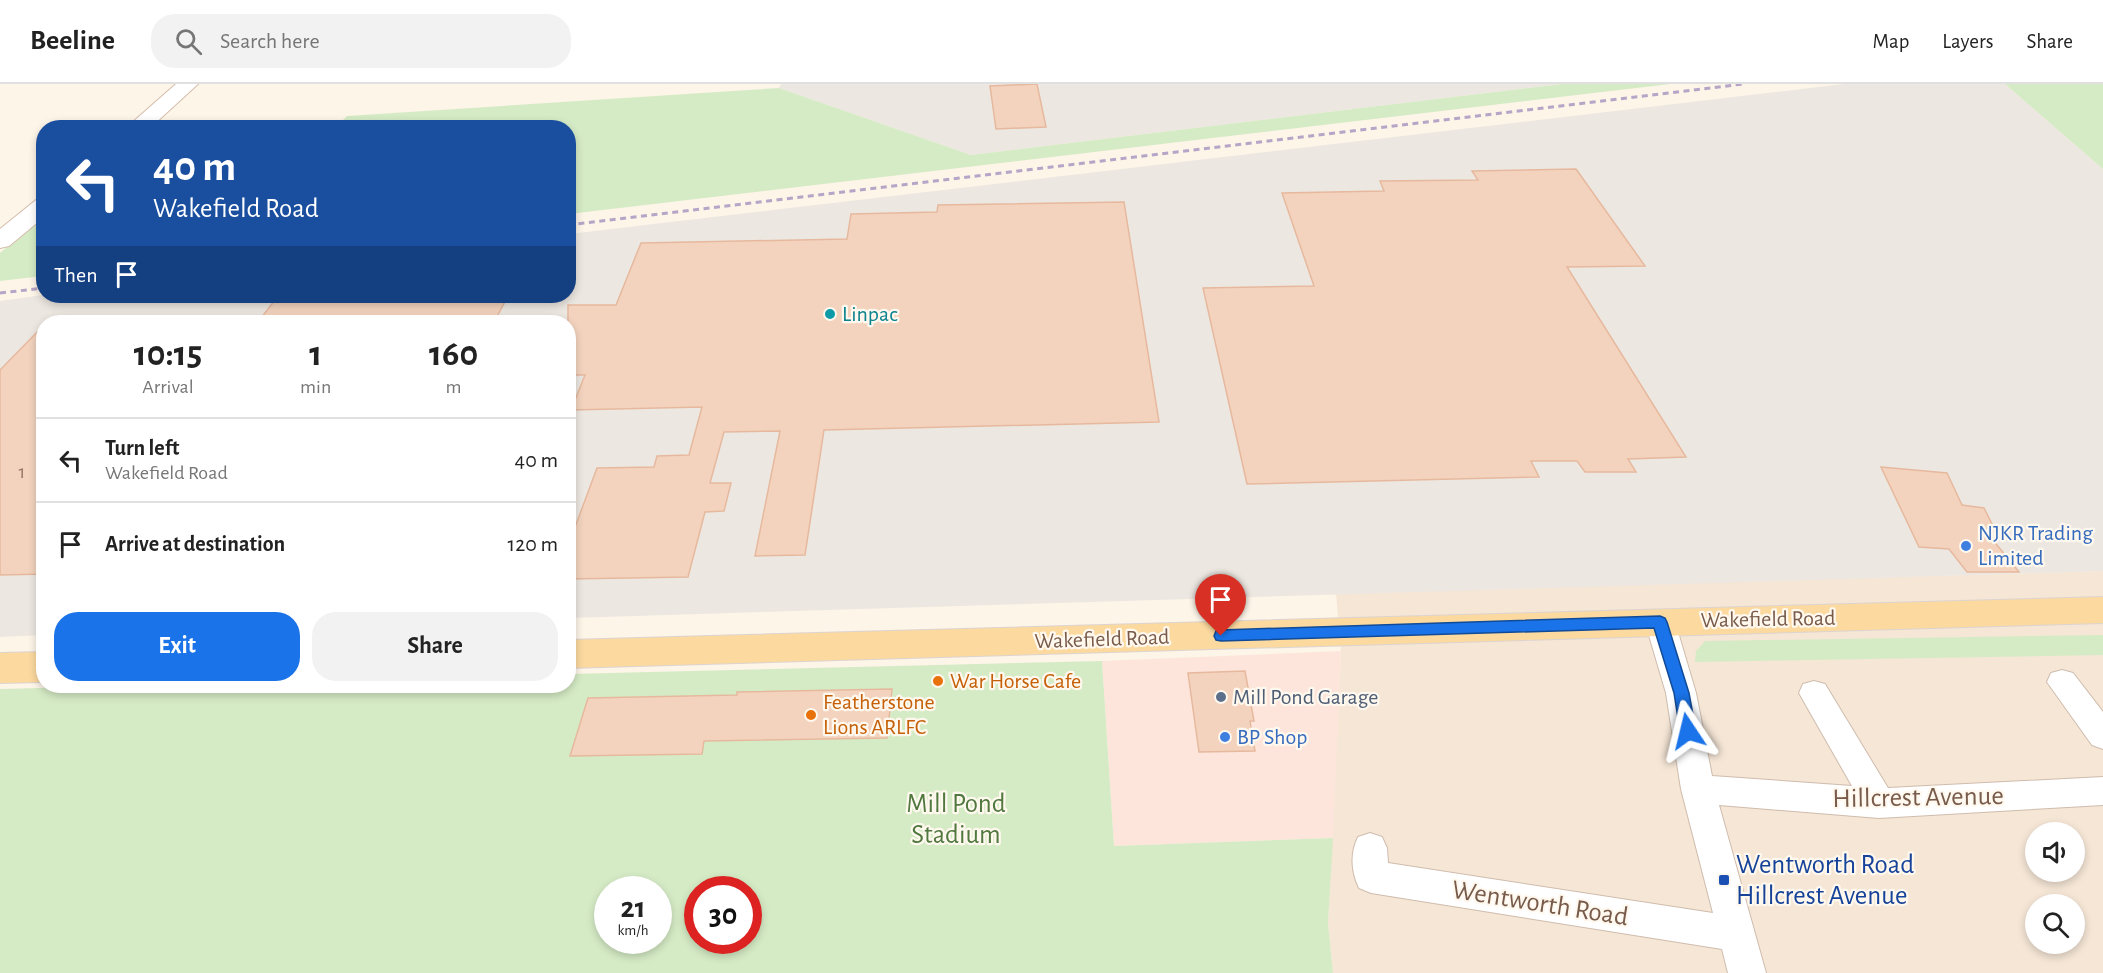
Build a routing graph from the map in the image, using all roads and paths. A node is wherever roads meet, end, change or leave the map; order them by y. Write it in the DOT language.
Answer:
graph roads {
  1 [pos="188,84"];
  2 [pos="145,120"];
  3 [pos="36,212"];
  4 [pos="0,241"];
  5 [pos="2103,610"];
  6 [pos="1660,622"];
  7 [pos="576,654"];
  8 [pos="36,667"];
  9 [pos="0,668"];
  10 [pos="2062,682"];
  11 [pos="1814,693"];
  12 [pos="2103,736"];
  13 [pos="1698,789"];
  14 [pos="2103,791"];
  15 [pos="1879,803"];
  16 [pos="1370,848"];
  17 [pos="1737,934"];
  18 [pos="1748,973"];
  1 -- 2 [label="main road"];
  3 -- 4 [label="main road"];
  5 -- 6 [label="main road, Wakefield Road"];
  6 -- 7 [label="main road, Wakefield Road"];
  6 -- 13 [label="street"];
  8 -- 9 [label="main road"];
  10 -- 12 [label="street"];
  11 -- 15 [label="street"];
  13 -- 15 [label="street, Hillcrest Avenue"];
  13 -- 17 [label="street"];
  14 -- 15 [label="street, Hillcrest Avenue"];
  16 -- 17 [label="street, Wentworth Road"];
  17 -- 18 [label="street"];
}
